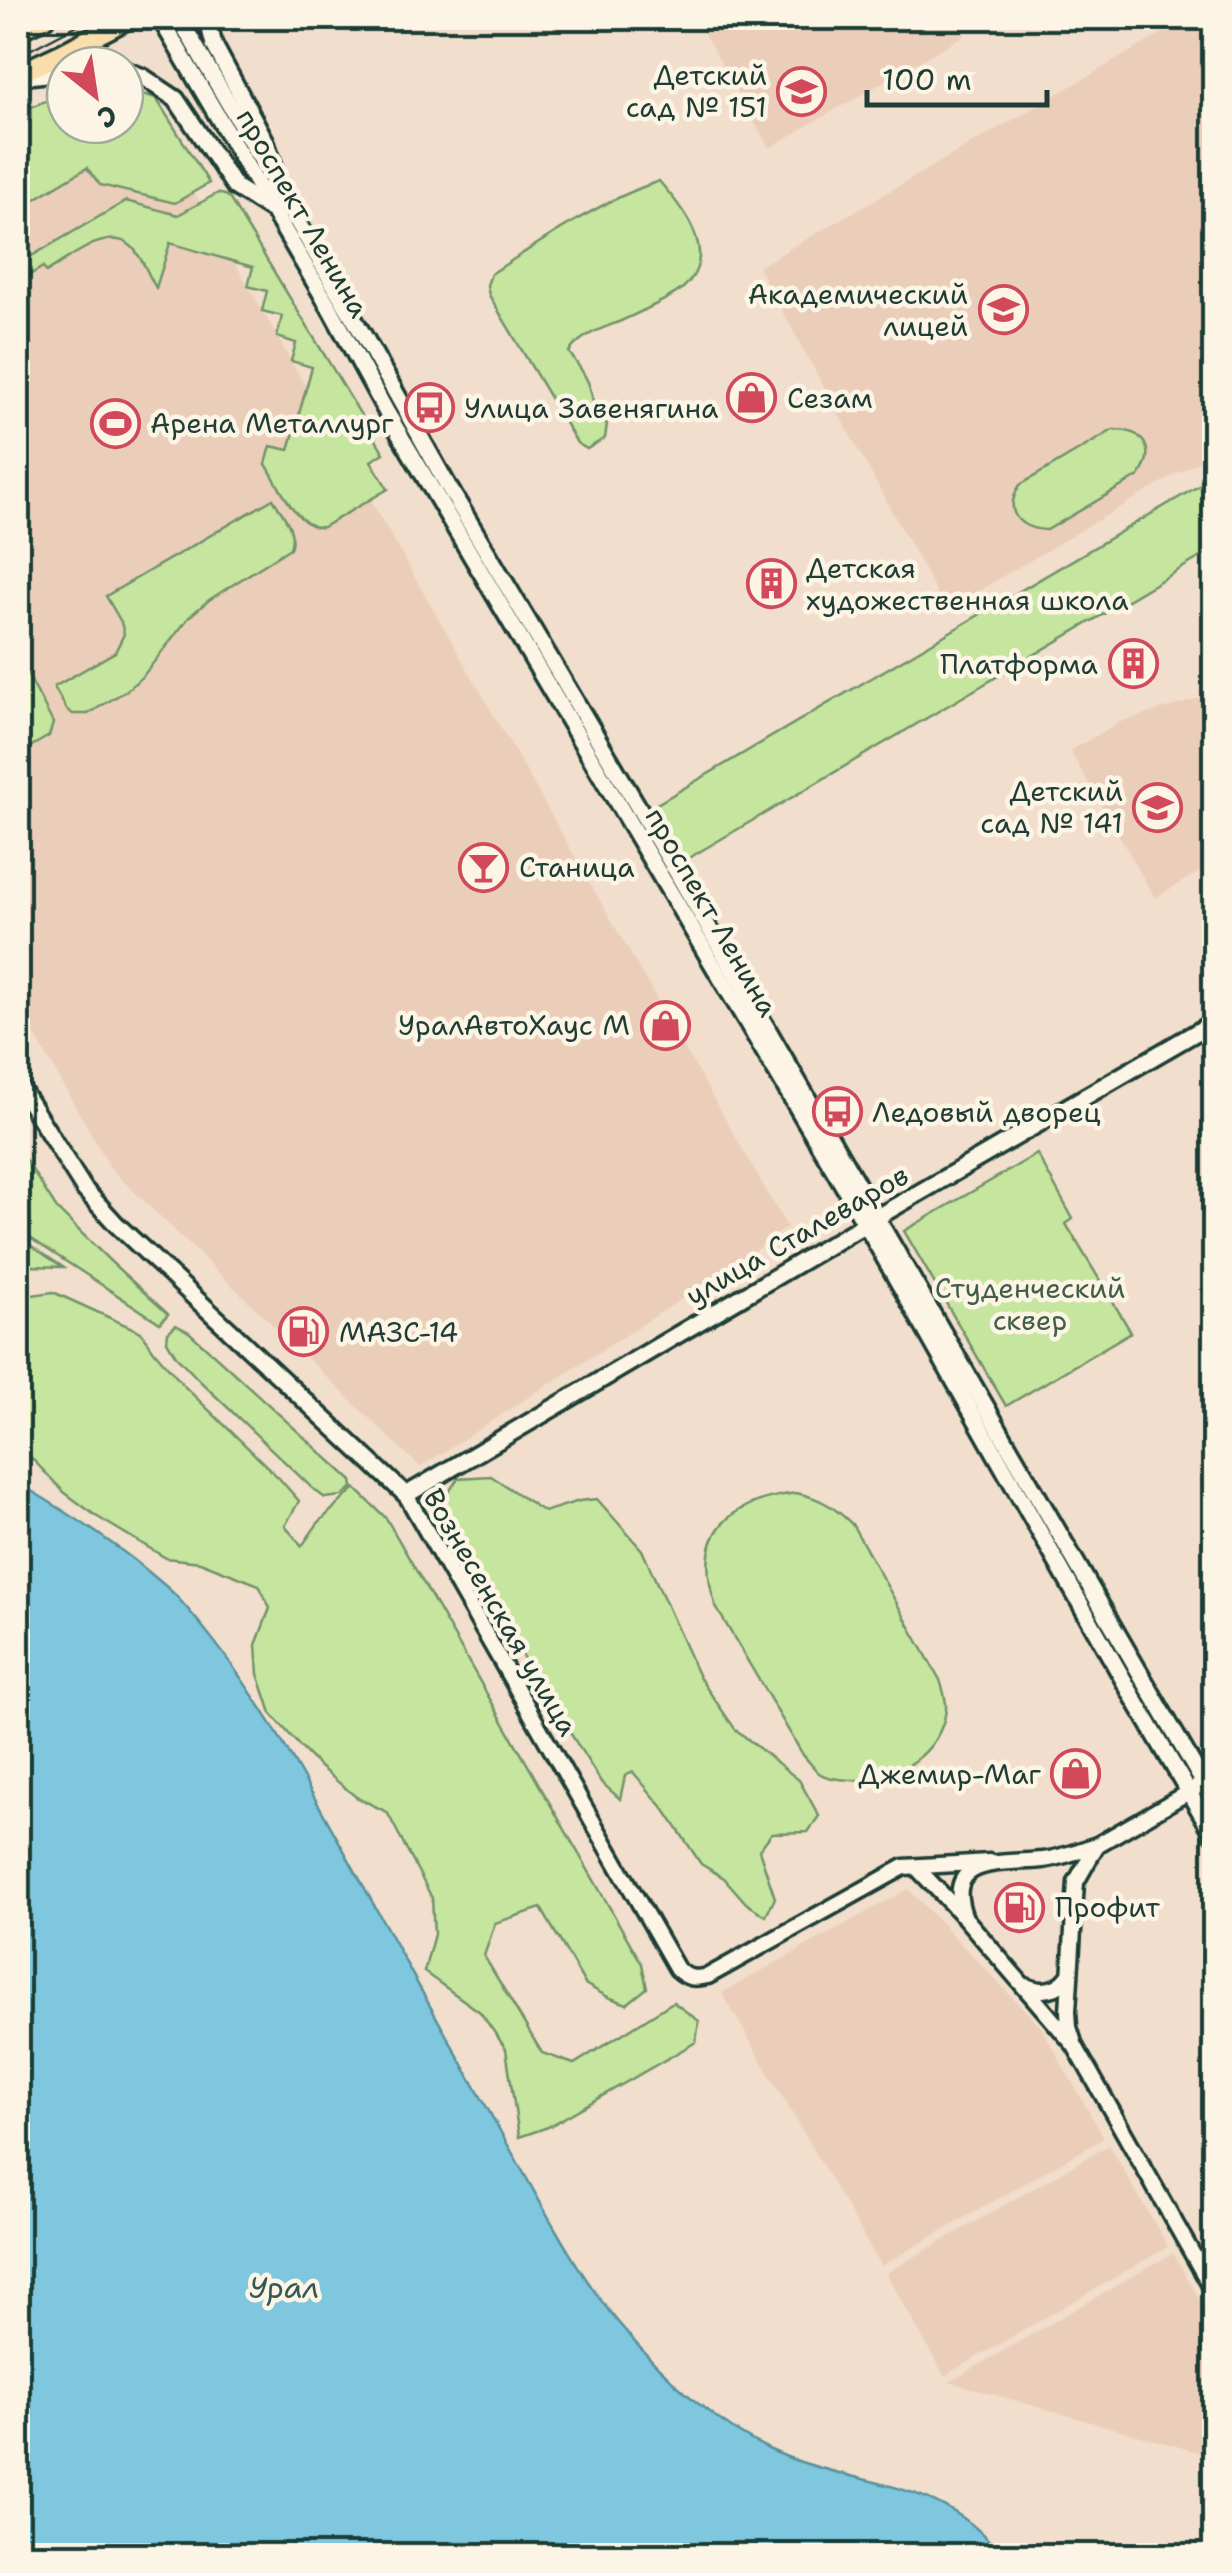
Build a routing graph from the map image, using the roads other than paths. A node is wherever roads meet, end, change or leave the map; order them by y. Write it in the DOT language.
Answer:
graph roads {
  1 [pos="44,18"];
  2 [pos="129,18"];
  3 [pos="160,18"];
  4 [pos="179,18"];
  5 [pos="211,18"];
  6 [pos="18,30"];
  7 [pos="45,74"];
  8 [pos="18,76"];
  9 [pos="145,78"];
  10 [pos="280,207"];
  11 [pos="1214,1022"];
  12 [pos="18,1084"];
  13 [pos="871,1220"];
  14 [pos="406,1496"];
  15 [pos="1209,1780"];
  16 [pos="1188,1791"];
  17 [pos="1214,1801"];
  18 [pos="1214,1835"];
  19 [pos="1097,1845"];
  20 [pos="1048,1860"];
  21 [pos="990,1862"];
  22 [pos="910,1867"];
  23 [pos="1076,1882"];
  24 [pos="965,1918"];
  25 [pos="1069,1976"];
  26 [pos="1020,1983"];
  27 [pos="1075,2046"];
  28 [pos="1214,2292"];
  1 -- 6 [label="main road"];
  2 -- 8 [label="main road"];
  3 -- 10 [label="main road, проспект Ленина"];
  4 -- 10 [label="main road, проспект Ленина"];
  5 -- 10 [label="main road, проспект Ленина"];
  7 -- 8 [label="main road"];
  9 -- 10 [label="main road"];
  10 -- 13 [label="main road, проспект Ленина"];
  11 -- 13 [label="main road, улица Сталеваров"];
  12 -- 14 [label="main road, Вознесенская улица"];
  13 -- 14 [label="main road, улица Сталеваров"];
  13 -- 15 [label="main road, проспект Ленина"];
  13 -- 16 [label="main road, проспект Ленина"];
  14 -- 22 [label="street, Вознесенская улица"];
  15 -- 16 [label="street"];
  15 -- 17 [label="main road, проспект Ленина"];
  16 -- 18 [label="main road, проспект Ленина"];
  16 -- 19 [label="street"];
  19 -- 20 [label="street"];
  19 -- 23 [label="street"];
  20 -- 21 [label="street"];
  20 -- 23 [label="street"];
  21 -- 22 [label="street"];
  21 -- 24 [label="street"];
  22 -- 24 [label="street"];
  23 -- 25 [label="street"];
  24 -- 26 [label="street"];
  25 -- 26 [label="street"];
  25 -- 27 [label="street"];
  26 -- 27 [label="street"];
  27 -- 28 [label="street"];
}
